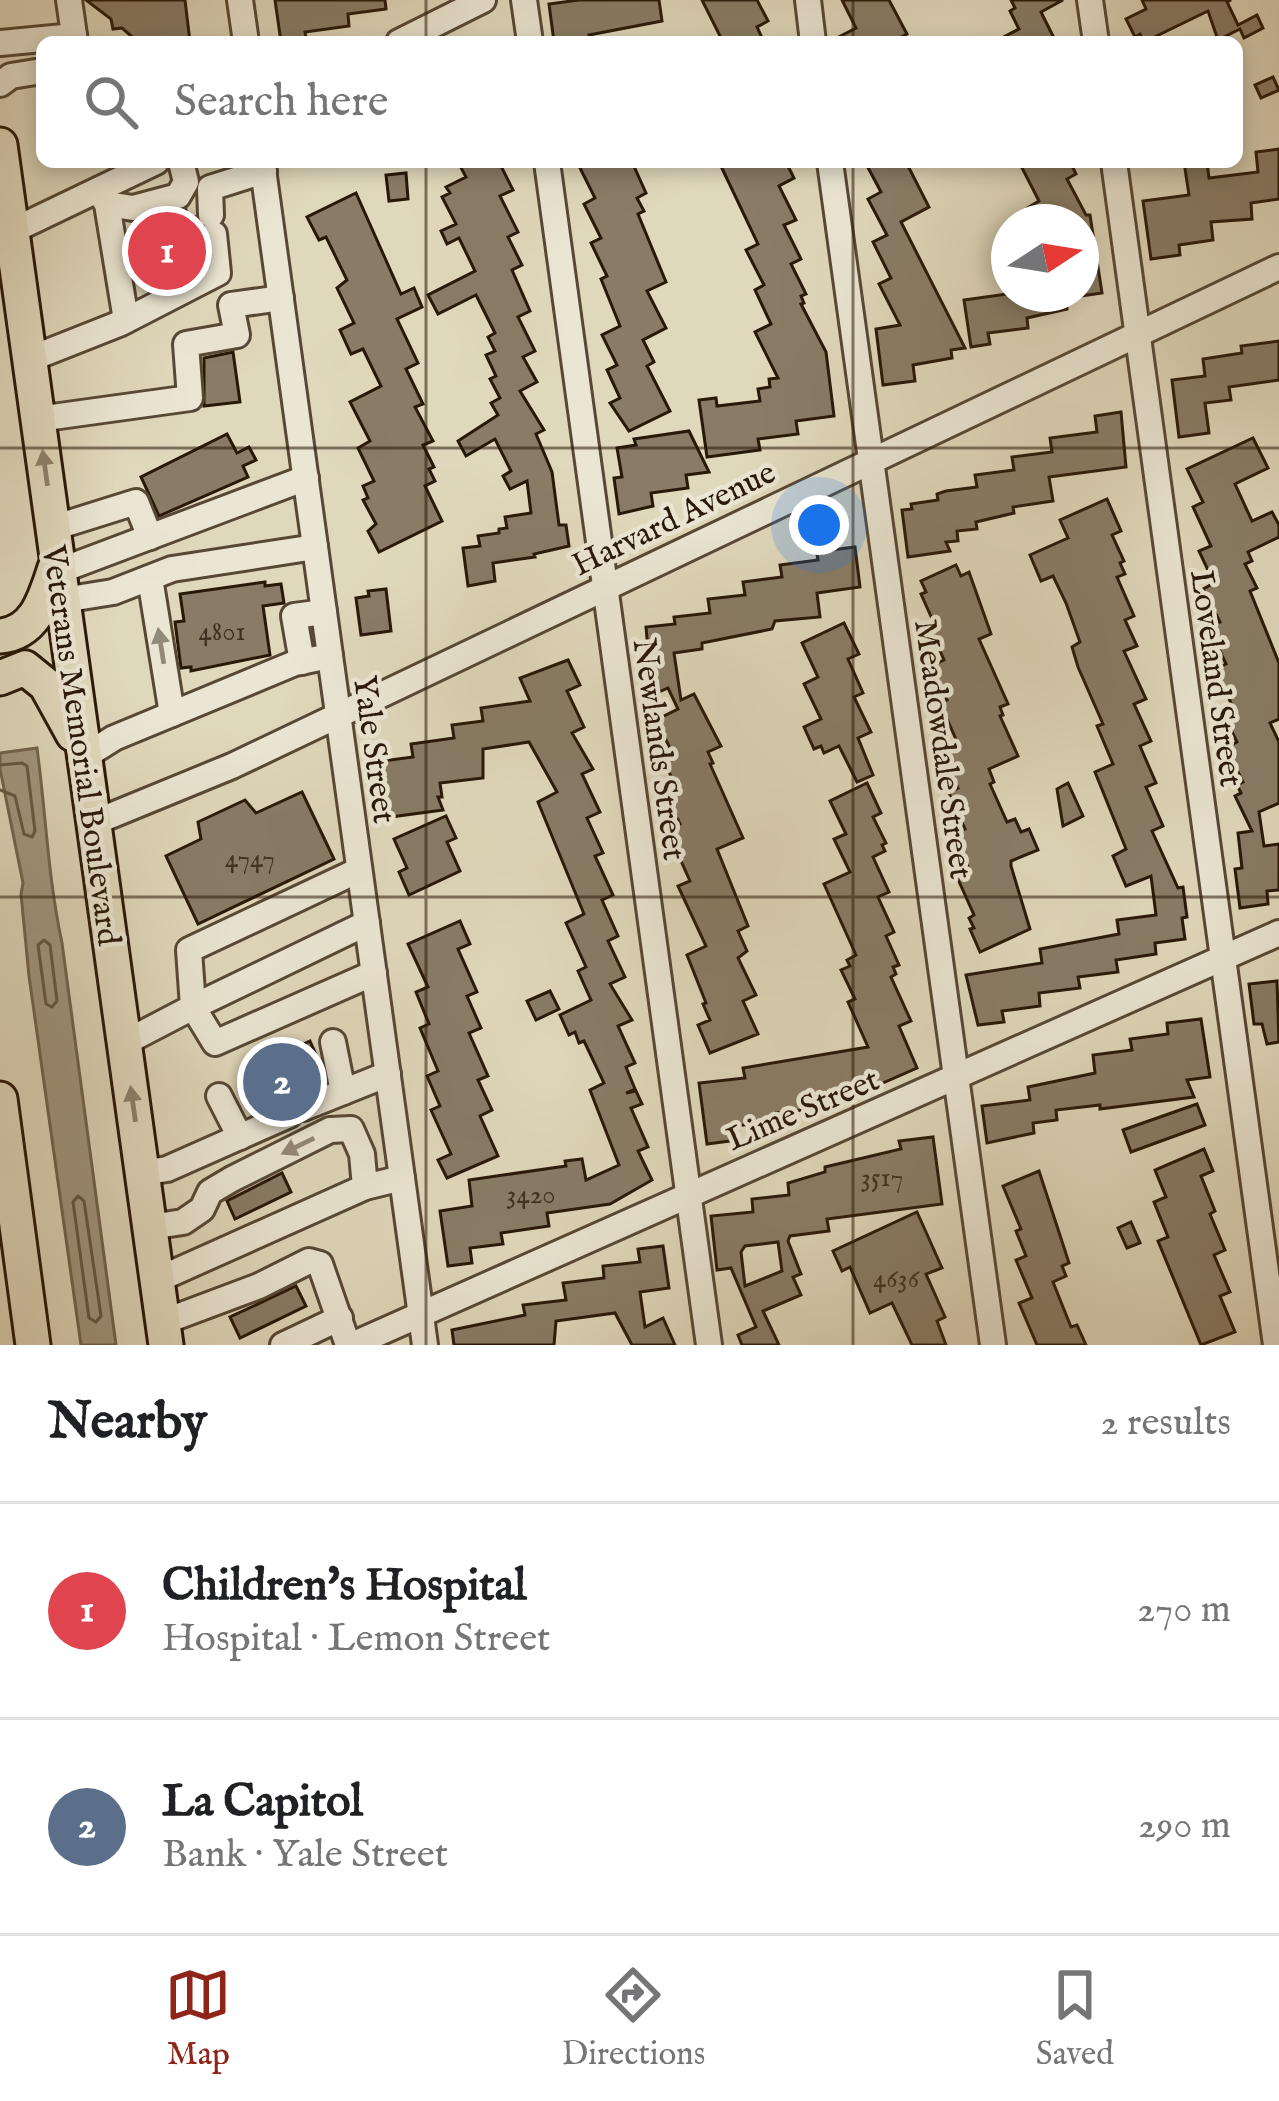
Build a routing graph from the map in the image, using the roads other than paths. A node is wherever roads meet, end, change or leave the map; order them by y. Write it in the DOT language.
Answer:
graph roads {
  1 [pos="68,0"];
  2 [pos="240,0"];
  3 [pos="483,0"];
  4 [pos="524,0"];
  5 [pos="808,0"];
  6 [pos="1090,0"];
  7 [pos="74,36"];
  8 [pos="245,36"];
  9 [pos="411,36"];
  10 [pos="529,36"];
  11 [pos="813,36"];
  12 [pos="1095,36"];
  13 [pos="36,41"];
  14 [pos="0,43"];
  15 [pos="36,72"];
  16 [pos="0,84"];
  17 [pos="0,145"];
  18 [pos="147,168"];
  19 [pos="182,168"];
  20 [pos="258,168"];
  21 [pos="263,168"];
  22 [pos="548,168"];
  23 [pos="831,168"];
  24 [pos="1115,168"];
  25 [pos="103,197"];
  26 [pos="12,231"];
  27 [pos="1279,267"];
  28 [pos="281,298"];
  29 [pos="126,320"];
  30 [pos="1138,336"];
  31 [pos="30,359"];
  32 [pos="38,419"];
  33 [pos="871,458"];
  34 [pos="306,478"];
  35 [pos="150,537"];
  36 [pos="315,547"];
  37 [pos="58,565"];
  38 [pos="150,578"];
  39 [pos="605,586"];
  40 [pos="324,612"];
  41 [pos="0,637"];
  42 [pos="330,656"];
  43 [pos="302,662"];
  44 [pos="8,669"];
  45 [pos="172,714"];
  46 [pos="338,714"];
  47 [pos="84,757"];
  48 [pos="93,823"];
  49 [pos="359,870"];
  50 [pos="367,923"];
  51 [pos="1279,933"];
  52 [pos="1222,957"];
  53 [pos="374,973"];
  54 [pos="193,1007"];
  55 [pos="333,1042"];
  56 [pos="124,1043"];
  57 [pos="388,1073"];
  58 [pos="957,1077"];
  59 [pos="343,1092"];
  60 [pos="219,1096"];
  61 [pos="1,1110"];
  62 [pos="240,1137"];
  63 [pos="4,1167"];
  64 [pos="142,1173"];
  65 [pos="402,1178"];
  66 [pos="365,1187"];
  67 [pos="688,1193"];
  68 [pos="8,1215"];
  69 [pos="150,1227"];
  70 [pos="157,1280"];
  71 [pos="421,1313"];
  72 [pos="340,1318"];
  73 [pos="165,1333"];
  74 [pos="357,1344"];
  75 [pos="33,1345"];
  76 [pos="283,1345"];
  77 [pos="425,1345"];
  78 [pos="710,1345"];
  79 [pos="993,1345"];
  80 [pos="1276,1345"];
  1 -- 7 [label="street"];
  2 -- 8 [label="street"];
  3 -- 9 [label="street"];
  4 -- 10 [label="street"];
  5 -- 11 [label="street"];
  6 -- 12 [label="street"];
  13 -- 14 [label="street"];
  15 -- 16 [label="street"];
  17 -- 26 [label="main road, Veterans Memorial Boulevard"];
  18 -- 25 [label="street"];
  19 -- 25 [label="street"];
  20 -- 29 [label="street"];
  21 -- 28 [label="street, Yale Street"];
  22 -- 39 [label="street, Newlands Street"];
  23 -- 33 [label="street, Meadowdale Street"];
  24 -- 30 [label="street, Loveland Street"];
  25 -- 26 [label="street"];
  25 -- 29 [label="street"];
  26 -- 31 [label="main road, Veterans Memorial Boulevard"];
  27 -- 30 [label="street, Harvard Avenue"];
  28 -- 32 [label="street"];
  28 -- 34 [label="street, Yale Street"];
  29 -- 31 [label="street"];
  30 -- 33 [label="street, Harvard Avenue"];
  30 -- 52 [label="street, Loveland Street"];
  31 -- 32 [label="main road, Veterans Memorial Boulevard"];
  37 -- 32 [label="main road, Veterans Memorial Boulevard, one-way"];
  33 -- 39 [label="street, Harvard Avenue"];
  33 -- 58 [label="street, Meadowdale Street"];
  34 -- 35 [label="street"];
  34 -- 36 [label="street, Yale Street"];
  35 -- 37 [label="street"];
  35 -- 37 [label="street"];
  36 -- 38 [label="street"];
  36 -- 40 [label="street, Yale Street"];
  37 -- 38 [label="street"];
  37 -- 41 [label="main road"];
  37 -- 47 [label="main road, Veterans Memorial Boulevard"];
  45 -- 38 [label="street, one-way"];
  39 -- 46 [label="street, Harvard Avenue"];
  39 -- 67 [label="street, Newlands Street"];
  40 -- 42 [label="street, Yale Street"];
  40 -- 43 [label="street"];
  42 -- 43 [label="street"];
  42 -- 46 [label="street, Yale Street"];
  43 -- 45 [label="street"];
  44 -- 47 [label="main road"];
  45 -- 47 [label="street"];
  46 -- 48 [label="street, Harvard Avenue"];
  46 -- 49 [label="street, Yale Street"];
  47 -- 48 [label="main road, Veterans Memorial Boulevard"];
  48 -- 56 [label="main road, Veterans Memorial Boulevard"];
  49 -- 50 [label="street, Yale Street"];
  49 -- 54 [label="street"];
  50 -- 53 [label="street, Yale Street"];
  50 -- 54 [label="street"];
  51 -- 52 [label="street, Lime Street"];
  52 -- 58 [label="street, Lime Street"];
  52 -- 80 [label="street, Loveland Street"];
  53 -- 54 [label="street"];
  53 -- 57 [label="street, Yale Street"];
  54 -- 56 [label="street"];
  55 -- 59 [label="street"];
  64 -- 56 [label="main road, Veterans Memorial Boulevard, one-way"];
  57 -- 59 [label="street"];
  57 -- 65 [label="street, Yale Street"];
  58 -- 67 [label="street, Lime Street"];
  58 -- 79 [label="street, Meadowdale Street"];
  59 -- 62 [label="street"];
  60 -- 62 [label="street"];
  61 -- 63 [label="main road"];
  62 -- 64 [label="street"];
  63 -- 68 [label="main road"];
  64 -- 69 [label="main road, Veterans Memorial Boulevard"];
  65 -- 66 [label="street"];
  65 -- 71 [label="street, Yale Street"];
  66 -- 69 [label="street, one-way"];
  66 -- 70 [label="street"];
  67 -- 71 [label="street, Lime Street"];
  67 -- 78 [label="street, Newlands Street"];
  68 -- 75 [label="main road"];
  69 -- 70 [label="main road, Veterans Memorial Boulevard"];
  70 -- 73 [label="main road, Veterans Memorial Boulevard"];
  71 -- 74 [label="street, Lime Street"];
  71 -- 77 [label="street, Yale Street"];
  72 -- 73 [label="street"];
  72 -- 74 [label="street"];
  72 -- 76 [label="street"];
}
